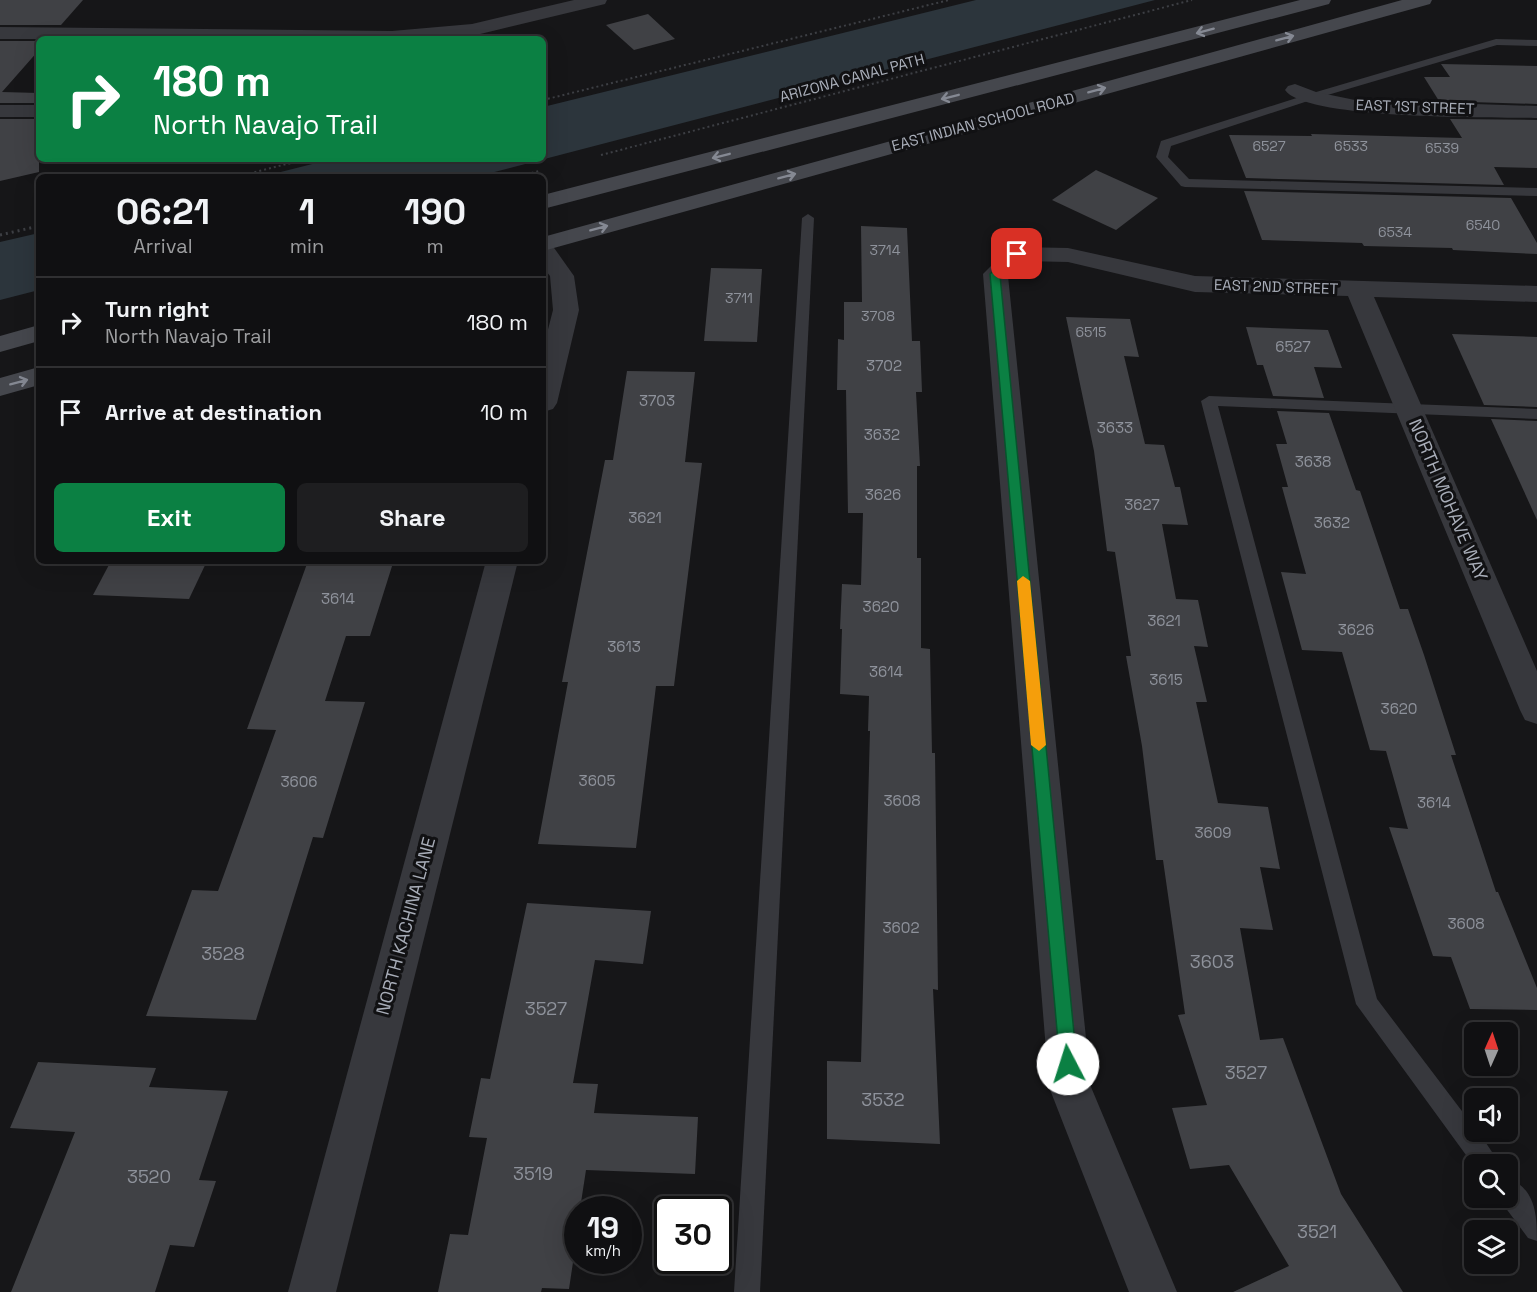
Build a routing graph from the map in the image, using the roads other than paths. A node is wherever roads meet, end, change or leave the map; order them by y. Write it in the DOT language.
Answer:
graph roads {
  1 [pos="598,0"];
  2 [pos="1322,0"];
  3 [pos="1423,0"];
  4 [pos="564,4"];
  5 [pos="0,33"];
  6 [pos="235,36"];
  7 [pos="412,36"];
  8 [pos="1537,43"];
  9 [pos="1302,93"];
  10 [pos="0,111"];
  11 [pos="36,111"];
  12 [pos="1537,112"];
  13 [pos="1537,192"];
  14 [pos="546,201"];
  15 [pos="808,218"];
  16 [pos="546,243"];
  17 [pos="546,254"];
  18 [pos="1358,290"];
  19 [pos="1537,294"];
  20 [pos="36,334"];
  21 [pos="0,344"];
  22 [pos="36,377"];
  23 [pos="0,387"];
  24 [pos="546,391"];
  25 [pos="1409,409"];
  26 [pos="1537,414"];
  27 [pos="501,564"];
  28 [pos="1537,710"];
  29 [pos="1480,1154"];
  30 [pos="1518,1203"];
  31 [pos="1537,1229"];
  32 [pos="312,1292"];
  33 [pos="747,1292"];
  34 [pos="1153,1292"];
  1 -- 4 [label="street"];
  2 -- 14 [label="main road, EAST INDIAN SCHOOL ROAD, one-way"];
  16 -- 3 [label="main road, EAST INDIAN SCHOOL ROAD, one-way"];
  4 -- 7 [label="street"];
  5 -- 6 [label="street"];
  8 -- 9 [label="lane"];
  9 -- 12 [label="street, EAST 1ST STREET"];
  9 -- 13 [label="lane"];
  10 -- 11 [label="street"];
  15 -- 33 [label="lane"];
  17 -- 24 [label="street"];
  18 -- 19 [label="street, EAST 2ND STREET"];
  18 -- 25 [label="street, NORTH MOHAVE WAY"];
  18 -- 34 [label="street, EAST 2ND STREET"];
  20 -- 21 [label="main road"];
  23 -- 22 [label="main road, one-way"];
  25 -- 26 [label="lane"];
  25 -- 28 [label="street, NORTH MOHAVE WAY"];
  25 -- 29 [label="lane"];
  27 -- 32 [label="street, NORTH KACHINA LANE"];
  30 -- 31 [label="lane"];
}
